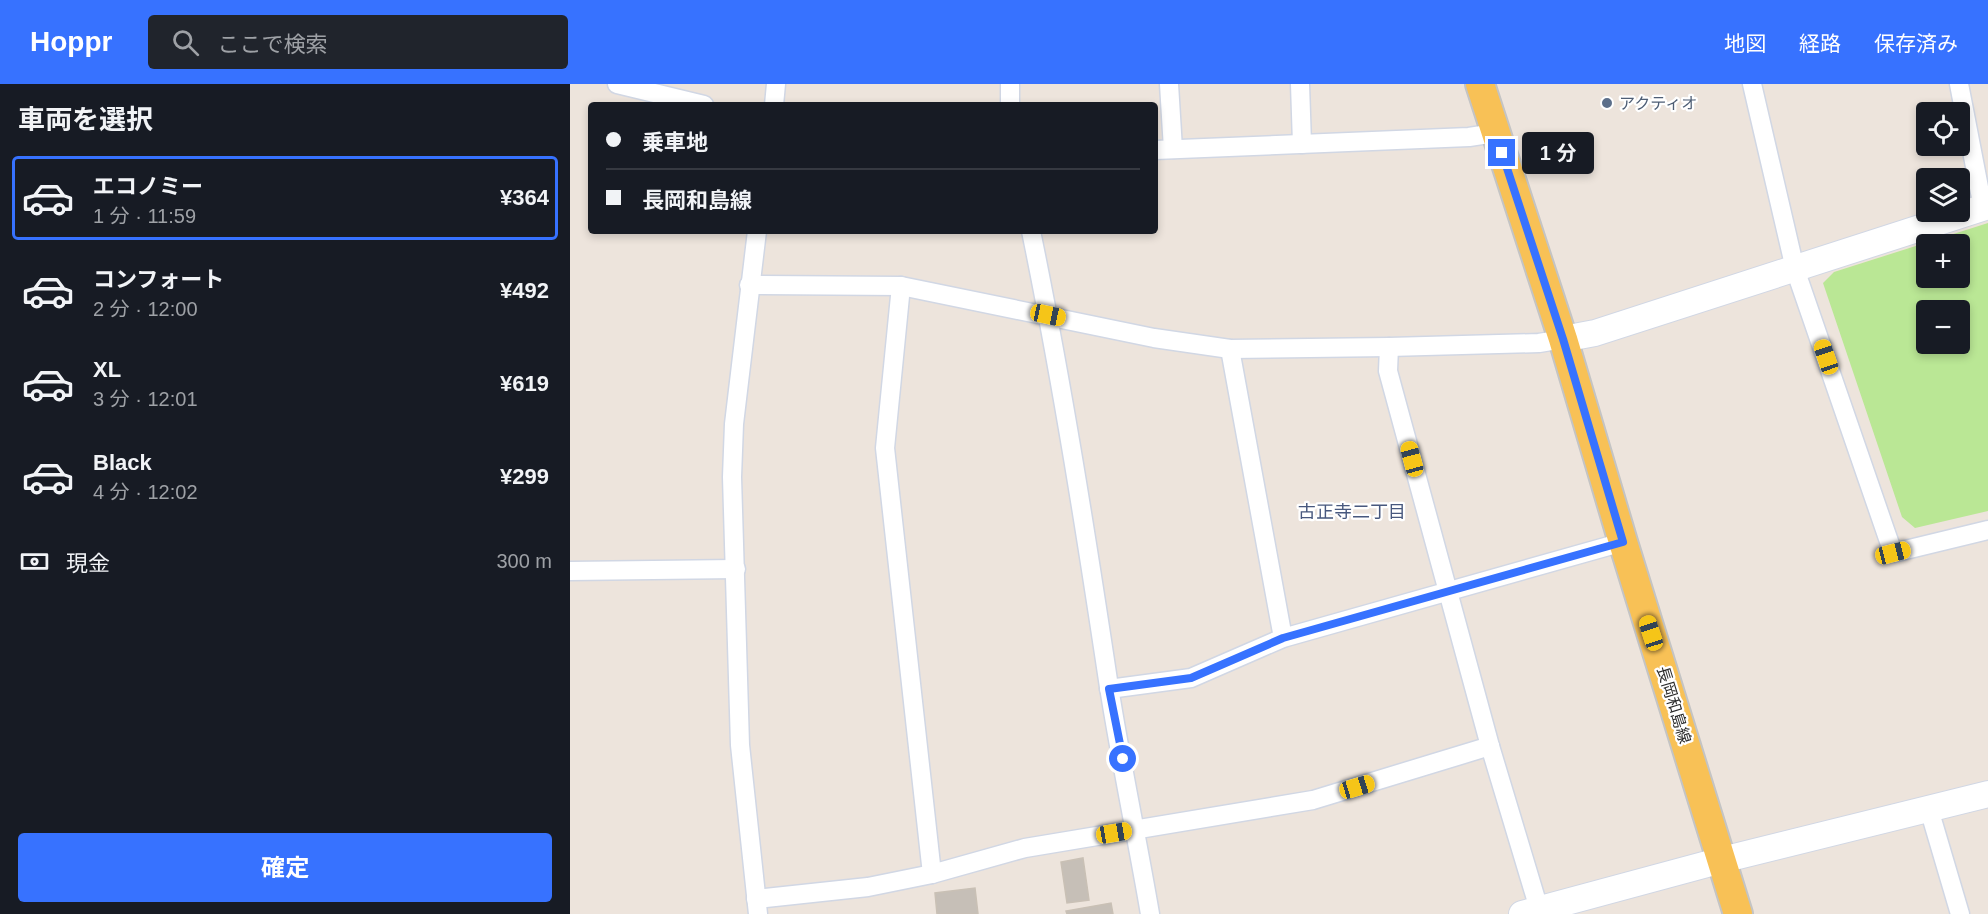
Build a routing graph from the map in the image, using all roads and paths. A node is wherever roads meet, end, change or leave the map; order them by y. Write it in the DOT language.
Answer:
graph roads {
  1 [pos="616,84"];
  2 [pos="776,84"];
  3 [pos="1010,84"];
  4 [pos="1169,84"];
  5 [pos="1300,84"];
  6 [pos="1480,84"];
  7 [pos="1752,84"];
  8 [pos="1959,84"];
  9 [pos="691,102"];
  10 [pos="774,102"];
  11 [pos="1010,102"];
  12 [pos="1495,133"];
  13 [pos="1302,144"];
  14 [pos="1173,149"];
  15 [pos="1158,150"];
  16 [pos="1986,207"];
  17 [pos="757,234"];
  18 [pos="1032,234"];
  19 [pos="1796,269"];
  20 [pos="749,285"];
  21 [pos="901,286"];
  22 [pos="1048,315"];
  23 [pos="1563,339"];
  24 [pos="1389,348"];
  25 [pos="1230,349"];
  26 [pos="1988,530"];
  27 [pos="1623,542"];
  28 [pos="736,569"];
  29 [pos="570,571"];
  30 [pos="1449,591"];
  31 [pos="1283,638"];
  32 [pos="1109,689"];
  33 [pos="1490,746"];
  34 [pos="1988,794"];
  35 [pos="1929,809"];
  36 [pos="1136,829"];
  37 [pos="1722,860"];
  38 [pos="932,874"];
  39 [pos="757,906"];
  40 [pos="1530,912"];
  41 [pos="1150,914"];
  42 [pos="1738,914"];
  43 [pos="1960,914"];
  1 -- 9 [label="street"];
  2 -- 10 [label="street"];
  3 -- 11 [label="street"];
  4 -- 14 [label="street"];
  5 -- 13 [label="street"];
  6 -- 12 [label="main road, 長岡和島線"];
  7 -- 19 [label="street"];
  8 -- 16 [label="street"];
  12 -- 13 [label="street"];
  12 -- 23 [label="main road, 長岡和島線"];
  13 -- 14 [label="street"];
  14 -- 15 [label="street"];
  16 -- 19 [label="street"];
  17 -- 20 [label="street"];
  18 -- 22 [label="street"];
  19 -- 23 [label="street"];
  19 -- 26 [label="street"];
  20 -- 21 [label="street"];
  20 -- 28 [label="street"];
  21 -- 22 [label="street"];
  21 -- 38 [label="street"];
  22 -- 25 [label="street"];
  22 -- 32 [label="street"];
  23 -- 24 [label="street"];
  23 -- 27 [label="main road, 長岡和島線"];
  24 -- 25 [label="street"];
  24 -- 30 [label="street"];
  25 -- 31 [label="street"];
  27 -- 30 [label="street"];
  27 -- 37 [label="main road, 長岡和島線"];
  28 -- 29 [label="street"];
  28 -- 39 [label="street"];
  30 -- 31 [label="street"];
  30 -- 33 [label="street"];
  31 -- 32 [label="street"];
  32 -- 36 [label="street"];
  33 -- 36 [label="street"];
  33 -- 40 [label="street"];
  34 -- 35 [label="street"];
  35 -- 37 [label="street"];
  35 -- 43 [label="street"];
  36 -- 38 [label="street"];
  36 -- 41 [label="street"];
  37 -- 40 [label="street"];
  37 -- 42 [label="main road, 長岡和島線"];
  38 -- 39 [label="street"];
}
